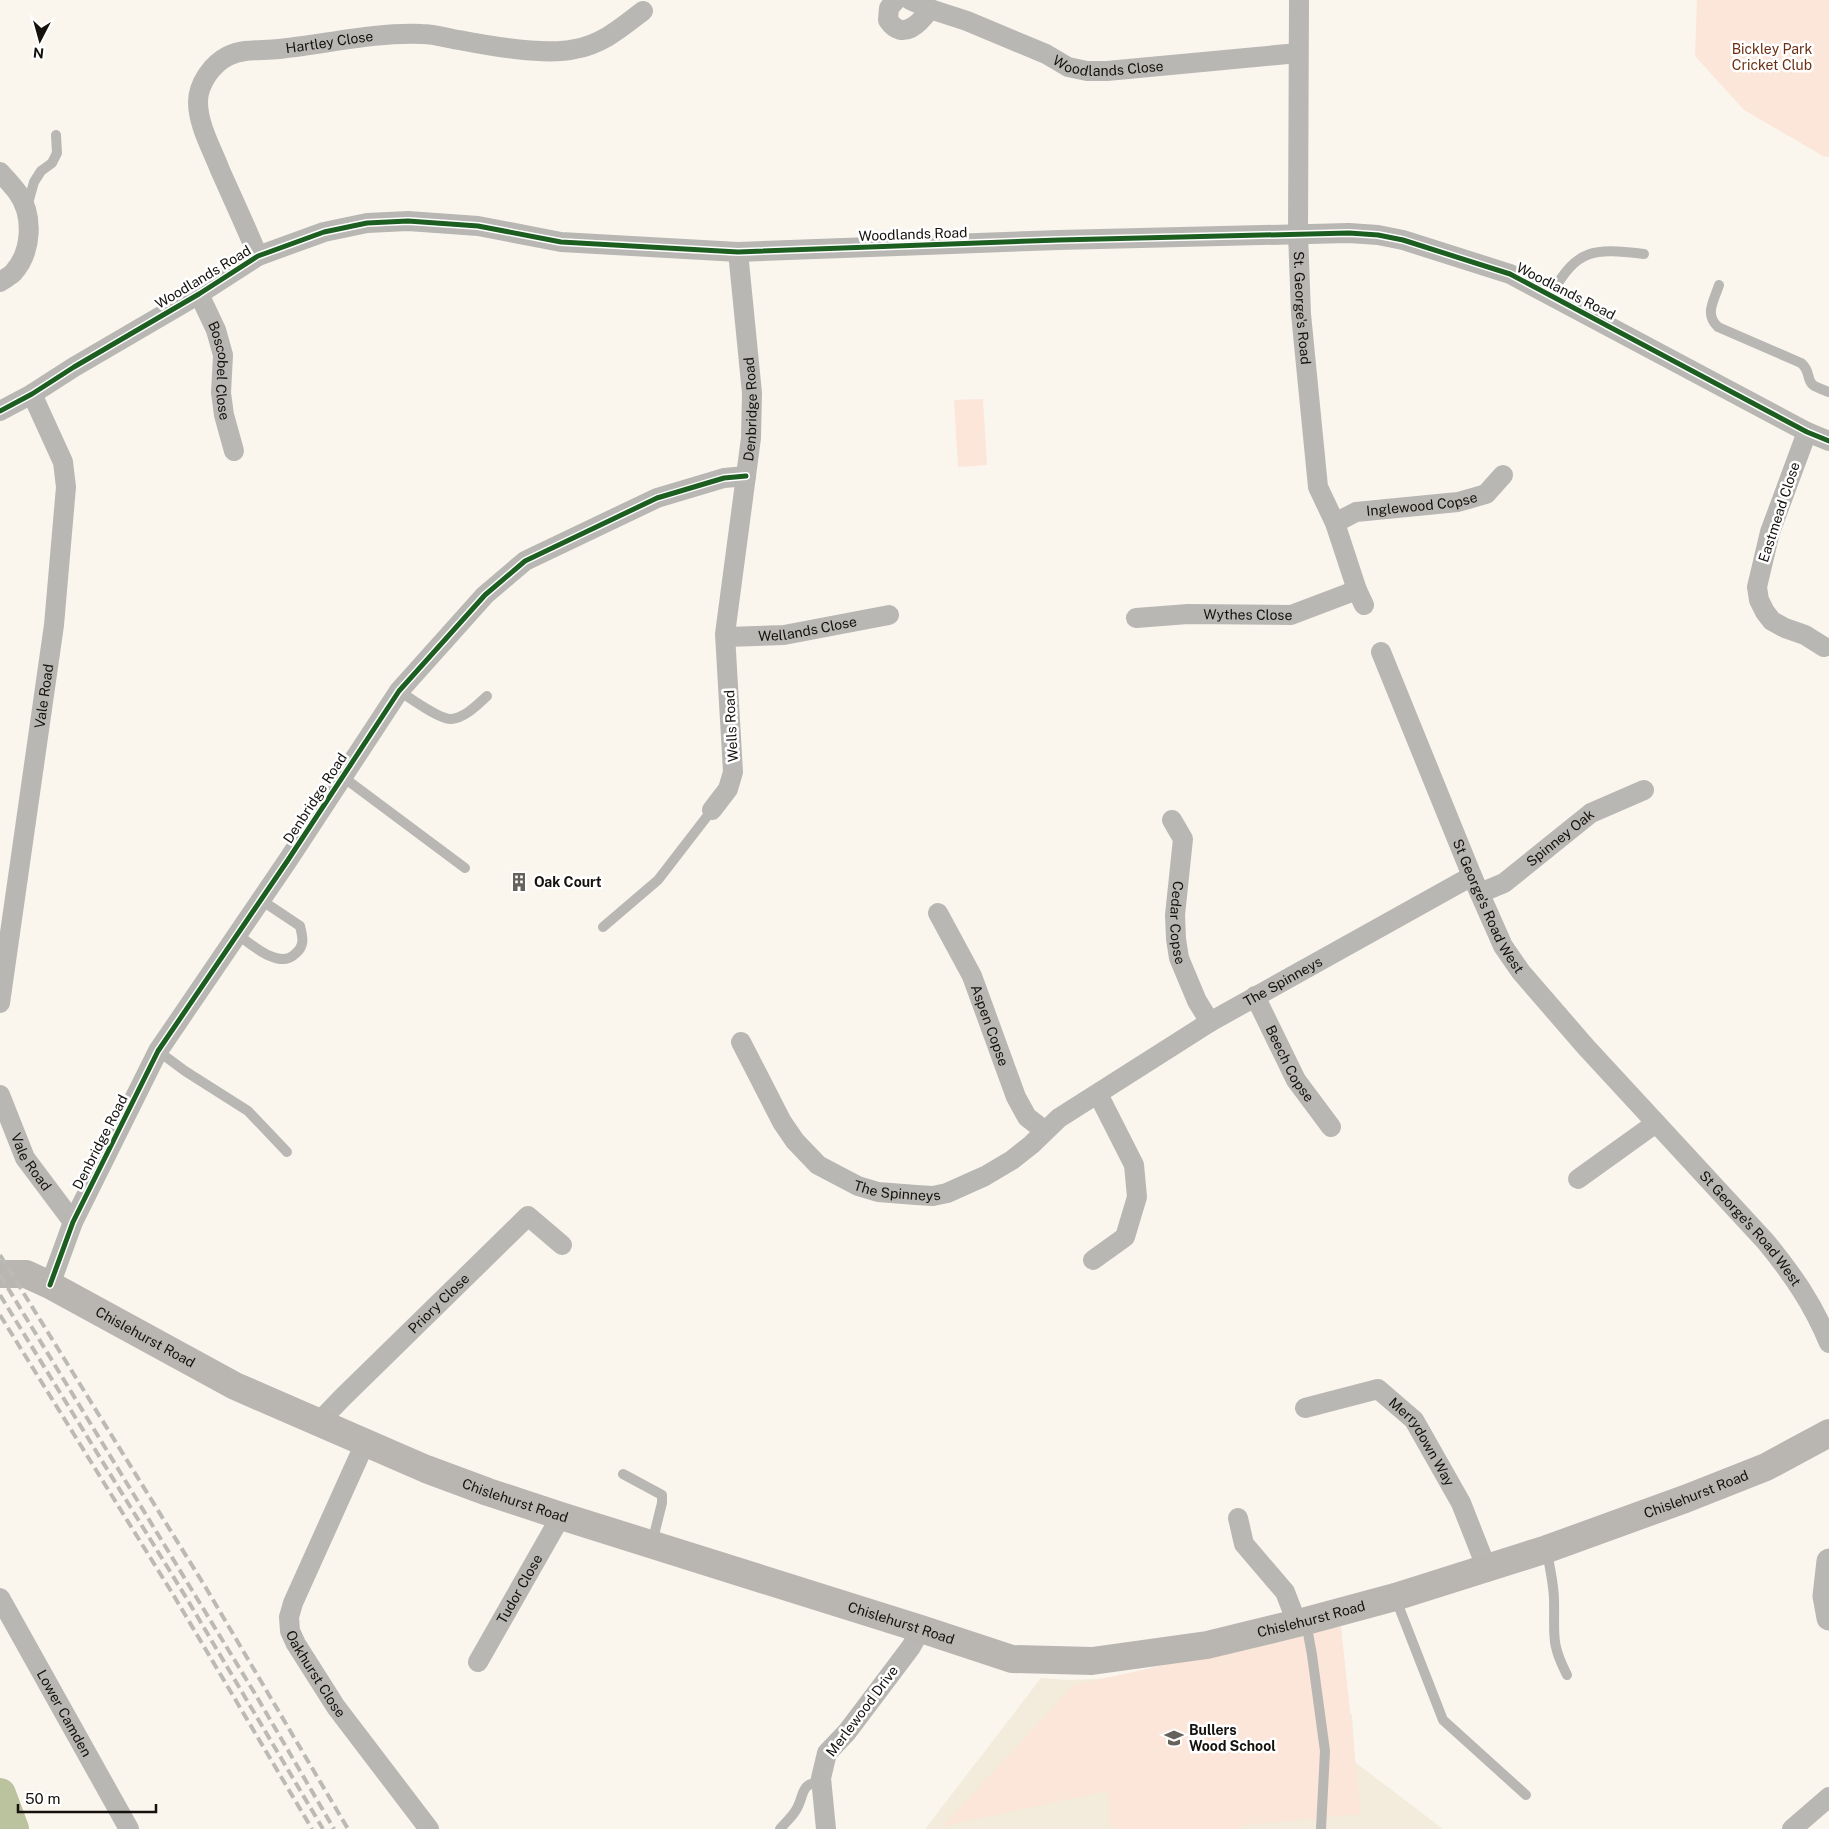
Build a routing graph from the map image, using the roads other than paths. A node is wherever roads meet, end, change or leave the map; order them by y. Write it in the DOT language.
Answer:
graph roads {
  1 [pos="896,0"];
  2 [pos="910,0"];
  3 [pos="1299,0"];
  4 [pos="930,9"];
  5 [pos="643,10"];
  6 [pos="1298,54"];
  7 [pos="56,135"];
  8 [pos="0,172"];
  9 [pos="26,211"];
  10 [pos="1298,233"];
  11 [pos="738,252"];
  12 [pos="1644,254"];
  13 [pos="258,256"];
  14 [pos="0,282"];
  15 [pos="1719,285"];
  16 [pos="199,294"];
  17 [pos="1551,295"];
  18 [pos="1829,392"];
  19 [pos="32,394"];
  20 [pos="0,411"];
  21 [pos="1807,432"];
  22 [pos="1829,441"];
  23 [pos="234,451"];
  24 [pos="746,476"];
  25 [pos="1503,476"];
  26 [pos="1335,523"];
  27 [pos="1361,598"];
  28 [pos="889,615"];
  29 [pos="1136,618"];
  30 [pos="726,637"];
  31 [pos="1824,647"];
  32 [pos="1381,652"];
  33 [pos="399,691"];
  34 [pos="488,696"];
  35 [pos="343,777"];
  36 [pos="1644,790"];
  37 [pos="712,810"];
  38 [pos="1172,820"];
  39 [pos="465,868"];
  40 [pos="1476,884"];
  41 [pos="261,900"];
  42 [pos="938,913"];
  43 [pos="603,927"];
  44 [pos="237,934"];
  45 [pos="1255,996"];
  46 [pos="0,1003"];
  47 [pos="1210,1022"];
  48 [pos="741,1042"];
  49 [pos="158,1051"];
  50 [pos="1098,1094"];
  51 [pos="0,1095"];
  52 [pos="1656,1122"];
  53 [pos="1331,1128"];
  54 [pos="1045,1131"];
  55 [pos="287,1152"];
  56 [pos="1578,1179"];
  57 [pos="73,1222"];
  58 [pos="562,1245"];
  59 [pos="1093,1260"];
  60 [pos="0,1274"];
  61 [pos="50,1285"];
  62 [pos="1829,1343"];
  63 [pos="1305,1408"];
  64 [pos="318,1423"];
  65 [pos="1829,1433"];
  66 [pos="365,1443"];
  67 [pos="623,1474"];
  68 [pos="561,1516"];
  69 [pos="1238,1518"];
  70 [pos="652,1544"];
  71 [pos="1547,1549"];
  72 [pos="1829,1561"];
  73 [pos="1487,1569"];
  74 [pos="1395,1597"];
  75 [pos="0,1598"];
  76 [pos="1829,1618"];
  77 [pos="1302,1622"];
  78 [pos="921,1629"];
  79 [pos="478,1662"];
  80 [pos="1567,1675"];
  81 [pos="821,1782"];
  82 [pos="1526,1795"];
  83 [pos="1829,1798"];
  84 [pos="129,1829"];
  85 [pos="429,1829"];
  86 [pos="780,1829"];
  87 [pos="826,1829"];
  88 [pos="1321,1829"];
  89 [pos="1792,1829"];
  1 -- 4 [label="street"];
  2 -- 4 [label="street, Woodlands Close"];
  3 -- 6 [label="street, St. George's Road"];
  4 -- 6 [label="street, Woodlands Close"];
  5 -- 13 [label="street, Hartley Close"];
  6 -- 10 [label="street, St. George's Road"];
  7 -- 9 [label="lane"];
  8 -- 9 [label="street"];
  9 -- 14 [label="street"];
  10 -- 11 [label="street, Woodlands Road"];
  10 -- 17 [label="street, Woodlands Road"];
  10 -- 26 [label="street, St. George's Road"];
  11 -- 13 [label="street, Woodlands Road"];
  11 -- 24 [label="street, Denbridge Road"];
  12 -- 17 [label="lane"];
  13 -- 16 [label="street, Woodlands Road"];
  15 -- 18 [label="lane"];
  16 -- 19 [label="street, Woodlands Road"];
  16 -- 23 [label="street, Boscobel Close"];
  17 -- 21 [label="street, Woodlands Road"];
  19 -- 20 [label="street, Woodlands Road"];
  19 -- 46 [label="street, Vale Road"];
  21 -- 22 [label="street, Woodlands Road"];
  21 -- 31 [label="street, Eastmead Close"];
  24 -- 30 [label="street, Wells Road"];
  24 -- 33 [label="street, Denbridge Road"];
  25 -- 26 [label="street, Inglewood Copse"];
  26 -- 27 [label="street, St. George's Road"];
  27 -- 29 [label="street, Wythes Close"];
  28 -- 30 [label="street, Wellands Close"];
  30 -- 37 [label="street, Wells Road"];
  32 -- 40 [label="street, St George's Road West"];
  33 -- 34 [label="lane"];
  33 -- 35 [label="street, Denbridge Road"];
  35 -- 39 [label="lane"];
  35 -- 41 [label="street, Denbridge Road"];
  36 -- 40 [label="street, Spinney Oak"];
  37 -- 43 [label="lane, Wells Road"];
  38 -- 47 [label="street, Cedar Copse"];
  40 -- 45 [label="street, The Spinneys"];
  40 -- 52 [label="street, St George's Road West"];
  41 -- 44 [label="street, Denbridge Road"];
  41 -- 44 [label="lane"];
  42 -- 54 [label="street, Aspen Copse"];
  44 -- 49 [label="street, Denbridge Road"];
  45 -- 47 [label="street, The Spinneys"];
  45 -- 53 [label="street, Beech Copse"];
  47 -- 50 [label="street, The Spinneys"];
  48 -- 54 [label="street, The Spinneys"];
  49 -- 55 [label="lane"];
  49 -- 57 [label="street, Denbridge Road"];
  50 -- 54 [label="street, The Spinneys"];
  50 -- 59 [label="street"];
  51 -- 57 [label="street, Vale Road"];
  52 -- 56 [label="street"];
  52 -- 62 [label="street, St George's Road West"];
  57 -- 61 [label="street, Denbridge Road"];
  58 -- 64 [label="street, Priory Close"];
  60 -- 61 [label="main road, Chislehurst Road"];
  61 -- 64 [label="main road, Chislehurst Road"];
  63 -- 73 [label="street, Merrydown Way"];
  64 -- 66 [label="main road, Chislehurst Road"];
  65 -- 71 [label="main road, Chislehurst Road"];
  66 -- 68 [label="main road, Chislehurst Road"];
  66 -- 85 [label="street, Oakhurst Close"];
  67 -- 70 [label="lane"];
  68 -- 70 [label="main road, Chislehurst Road"];
  68 -- 79 [label="street, Tudor Close"];
  69 -- 77 [label="street"];
  70 -- 78 [label="main road, Chislehurst Road"];
  71 -- 73 [label="main road, Chislehurst Road"];
  71 -- 80 [label="lane"];
  72 -- 76 [label="street"];
  73 -- 74 [label="main road, Chislehurst Road"];
  74 -- 77 [label="main road, Chislehurst Road"];
  74 -- 82 [label="lane"];
  75 -- 84 [label="street, Lower Camden"];
  77 -- 78 [label="main road, Chislehurst Road"];
  77 -- 88 [label="lane"];
  78 -- 81 [label="street, Merlewood Drive"];
  81 -- 86 [label="lane"];
  81 -- 87 [label="street, Merlewood Drive"];
  83 -- 89 [label="street"];
}
